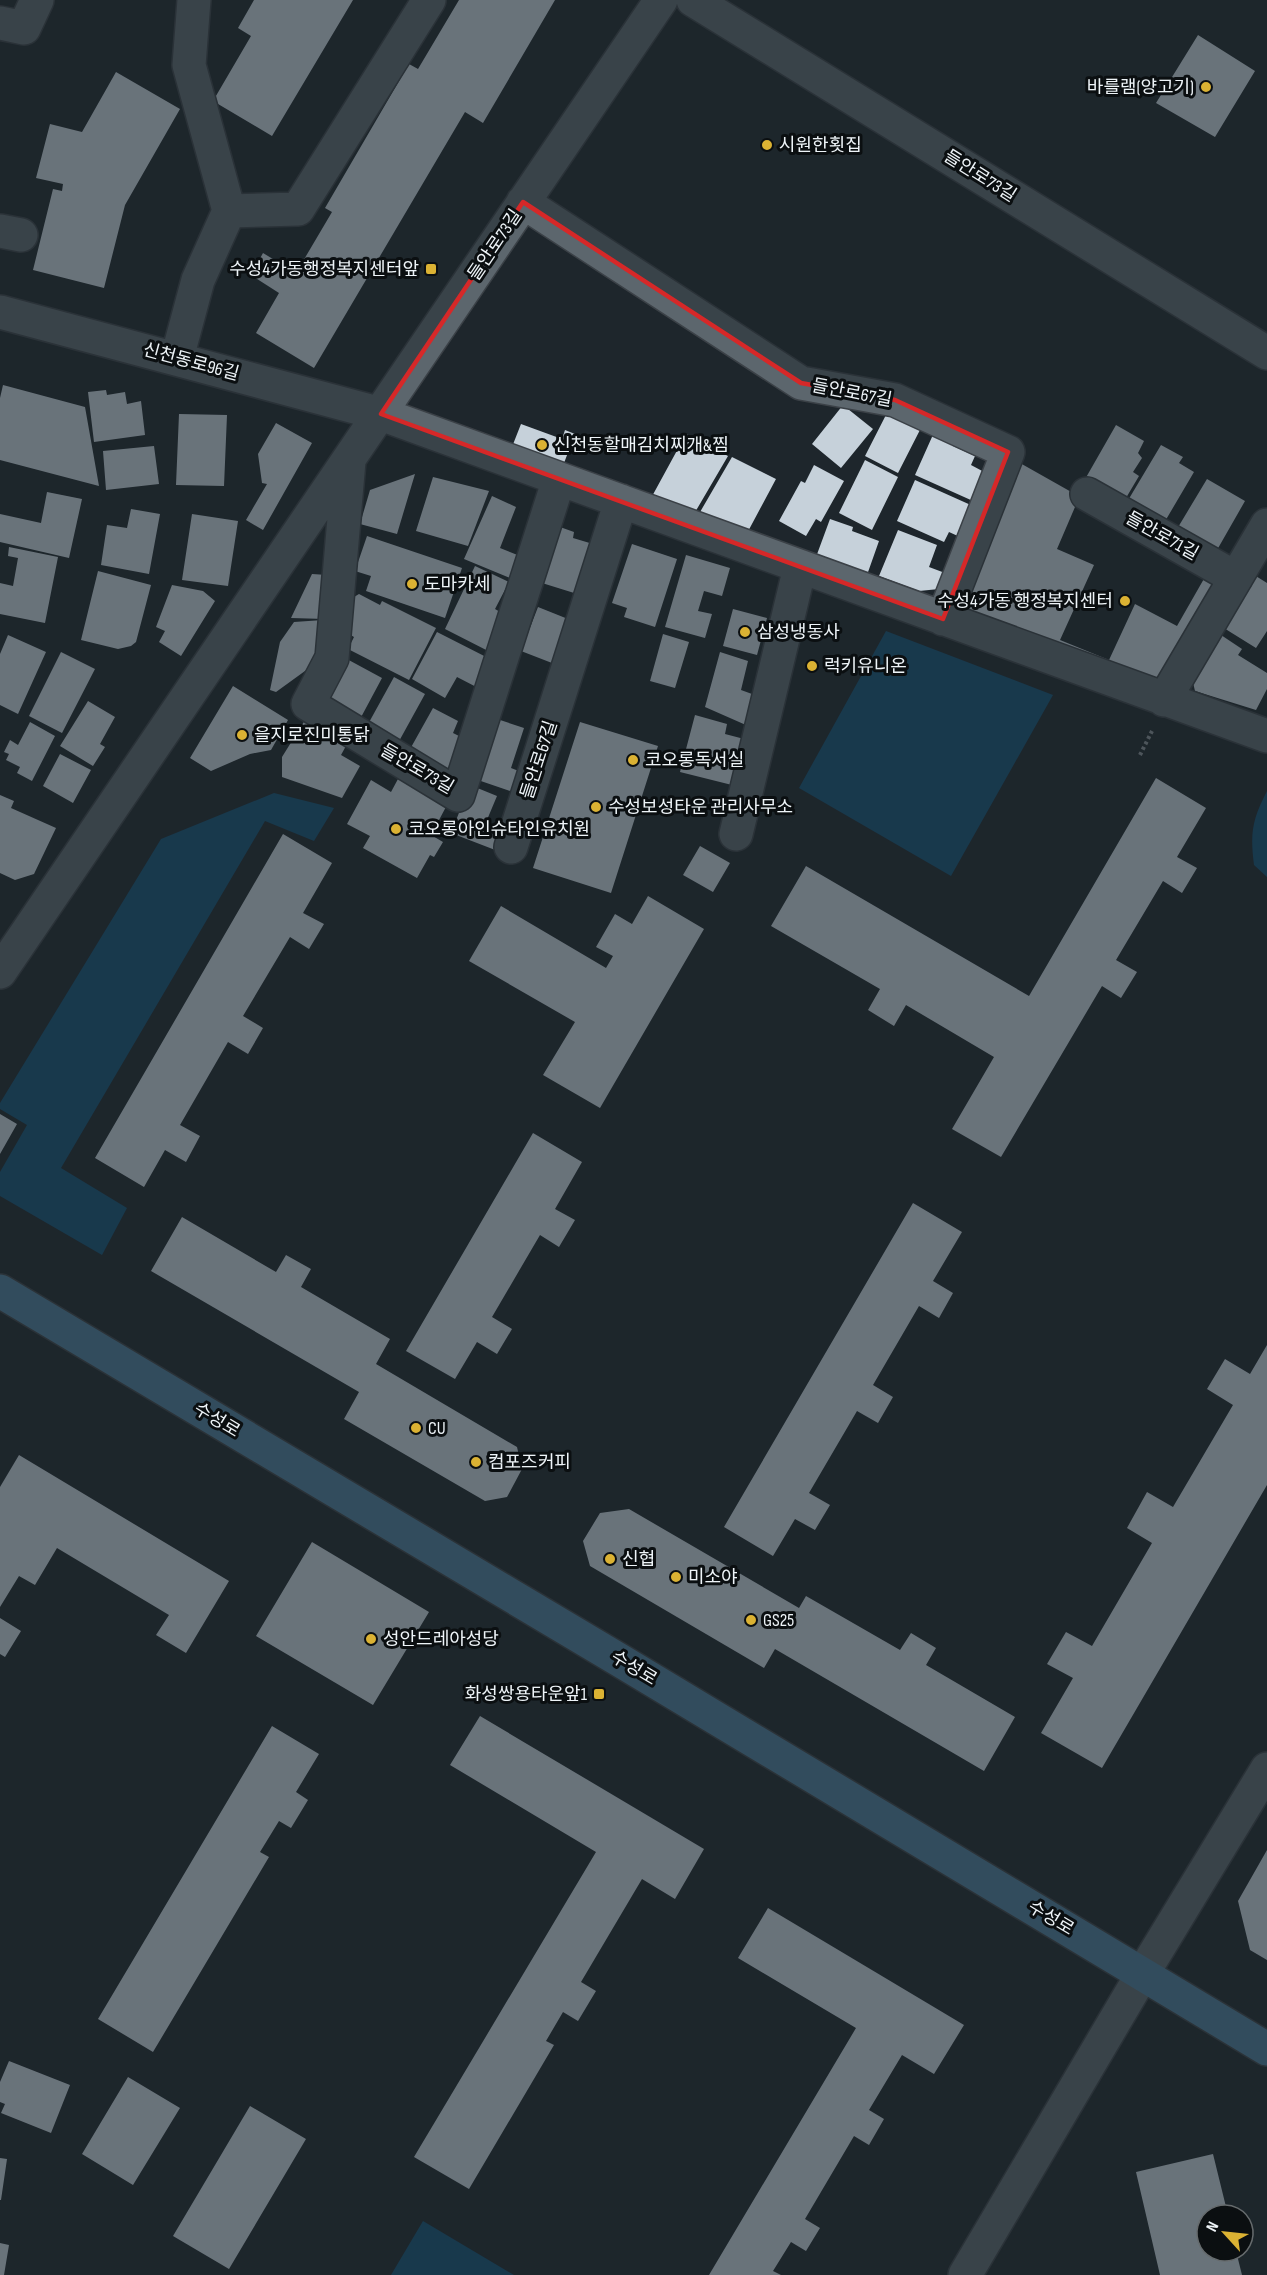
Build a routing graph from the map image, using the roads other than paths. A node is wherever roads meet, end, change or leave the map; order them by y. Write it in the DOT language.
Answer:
graph roads {
  1 [pos="37,0"];
  2 [pos="194,0"];
  3 [pos="429,0"];
  4 [pos="661,0"];
  5 [pos="693,0"];
  6 [pos="0,23"];
  7 [pos="523,202"];
  8 [pos="229,211"];
  9 [pos="0,312"];
  10 [pos="1267,353"];
  11 [pos="177,358"];
  12 [pos="381,414"];
  13 [pos="349,460"];
  14 [pos="559,479"];
  15 [pos="1087,494"];
  16 [pos="621,501"];
  17 [pos="1267,525"];
  18 [pos="801,567"];
  19 [pos="1236,578"];
  20 [pos="943,619"];
  21 [pos="1164,700"];
  22 [pos="1267,736"];
  23 [pos="736,834"];
  24 [pos="511,847"];
  25 [pos="2,964"];
  26 [pos="0,1291"];
  27 [pos="1267,1769"];
  28 [pos="1143,1973"];
  29 [pos="1267,2049"];
  30 [pos="966,2275"];
  1 -- 6 [label="street"];
  2 -- 8 [label="street"];
  3 -- 8 [label="street"];
  4 -- 7 [label="street, 들안로73길"];
  5 -- 10 [label="street, 들안로73길"];
  7 -- 12 [label="street, 들안로73길"];
  7 -- 20 [label="street, 들안로67길"];
  8 -- 11 [label="street"];
  9 -- 11 [label="street, 신천동로96길"];
  11 -- 12 [label="street, 신천동로96길"];
  12 -- 13 [label="street, 들안로73길"];
  12 -- 14 [label="street"];
  13 -- 14 [label="street, 들안로73길"];
  13 -- 25 [label="street, 들안로73길"];
  14 -- 16 [label="street"];
  15 -- 19 [label="street, 들안로71길"];
  16 -- 18 [label="street"];
  16 -- 24 [label="street, 들안로67길"];
  17 -- 19 [label="street"];
  18 -- 20 [label="street"];
  18 -- 23 [label="street"];
  19 -- 21 [label="street"];
  20 -- 21 [label="street"];
  21 -- 22 [label="street"];
  26 -- 28 [label="main road, 수성로"];
  27 -- 28 [label="street"];
  28 -- 29 [label="main road, 수성로"];
  28 -- 30 [label="street"];
}
